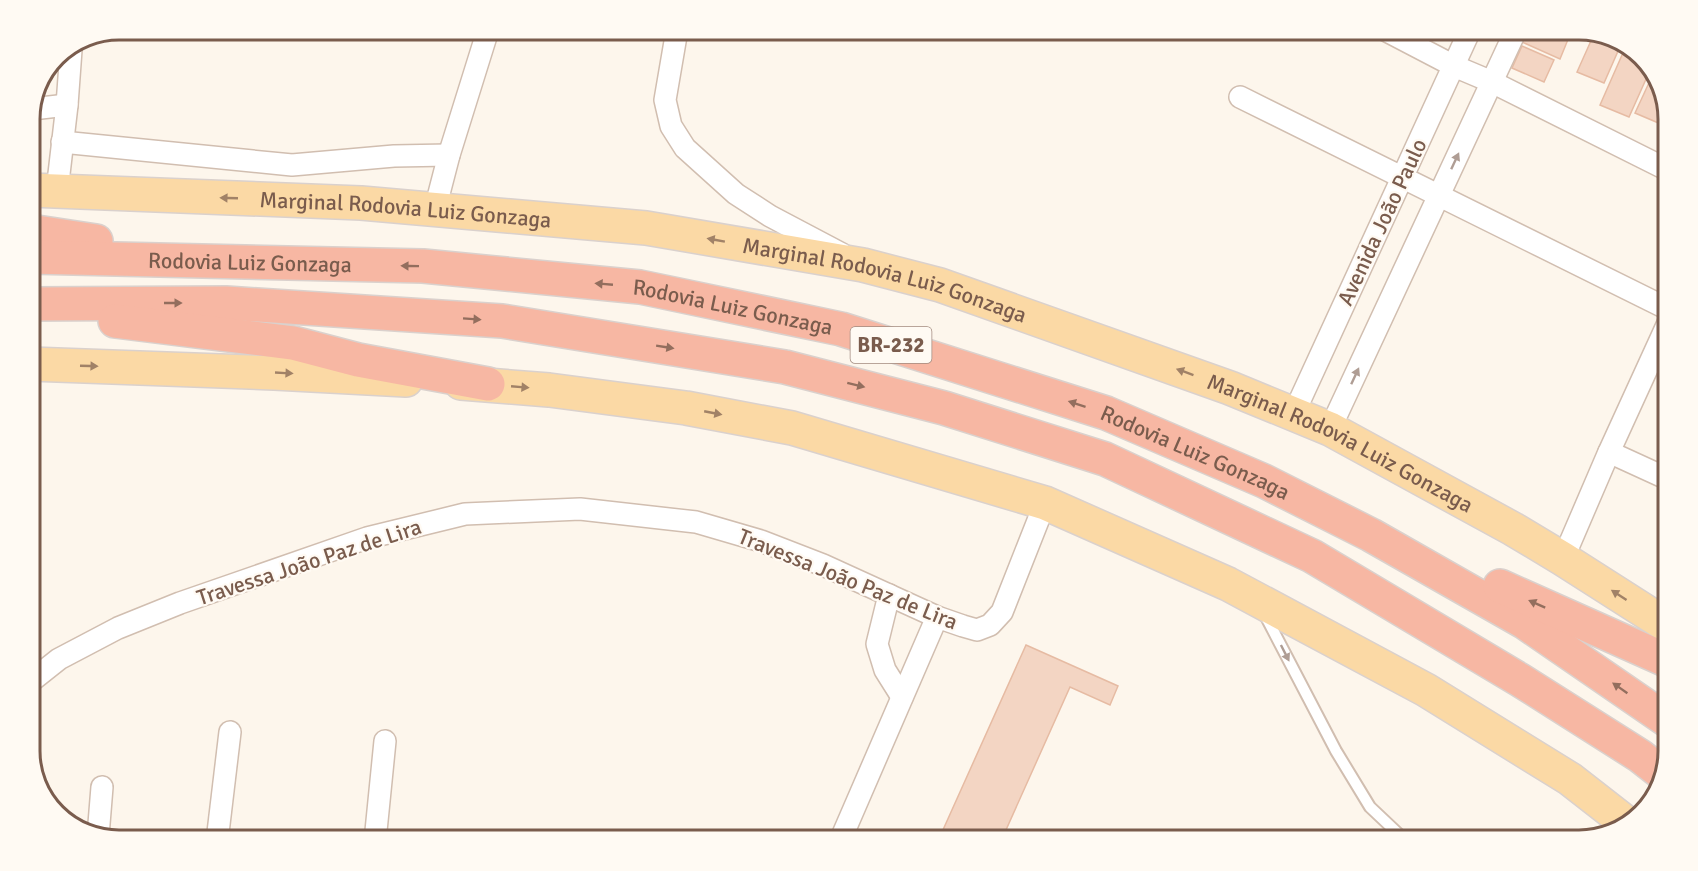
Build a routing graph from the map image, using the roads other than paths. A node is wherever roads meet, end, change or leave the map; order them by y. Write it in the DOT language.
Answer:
graph roads {
  1 [pos="485,40"];
  2 [pos="675,40"];
  3 [pos="1404,40"];
  4 [pos="1466,40"];
  5 [pos="1511,40"];
  6 [pos="70,58"];
  7 [pos="1454,66"];
  8 [pos="1492,82"];
  9 [pos="1240,97"];
  10 [pos="67,105"];
  11 [pos="42,108"];
  12 [pos="62,142"];
  13 [pos="449,155"];
  14 [pos="1657,165"];
  15 [pos="1402,179"];
  16 [pos="43,190"];
  17 [pos="1438,197"];
  18 [pos="435,208"];
  19 [pos="41,233"];
  20 [pos="41,257"];
  21 [pos="213,261"];
  22 [pos="863,265"];
  23 [pos="41,304"];
  24 [pos="1657,304"];
  25 [pos="41,311"];
  26 [pos="1657,346"];
  27 [pos="41,364"];
  28 [pos="488,384"];
  29 [pos="1294,413"];
  30 [pos="1330,429"];
  31 [pos="1609,452"];
  32 [pos="1658,473"];
  33 [pos="1264,481"];
  34 [pos="1045,503"];
  35 [pos="1563,559"];
  36 [pos="889,595"];
  37 [pos="1258,602"];
  38 [pos="937,617"];
  39 [pos="1658,619"];
  40 [pos="1658,657"];
  41 [pos="41,673"];
  42 [pos="1520,680"];
  43 [pos="902,697"];
  44 [pos="1658,714"];
  45 [pos="230,732"];
  46 [pos="385,741"];
  47 [pos="1656,768"];
  48 [pos="1650,784"];
  49 [pos="102,787"];
  50 [pos="1620,818"];
  51 [pos="99,828"];
  52 [pos="218,830"];
  53 [pos="376,830"];
  54 [pos="845,830"];
  55 [pos="1394,830"];
  1 -- 13 [label="street"];
  2 -- 22 [label="street"];
  3 -- 7 [label="street"];
  4 -- 7 [label="street, Avenida João Paulo"];
  5 -- 8 [label="street"];
  6 -- 10 [label="street"];
  7 -- 8 [label="street"];
  7 -- 15 [label="street, Avenida João Paulo"];
  8 -- 14 [label="street"];
  17 -- 8 [label="street, one-way"];
  9 -- 15 [label="street"];
  10 -- 11 [label="street"];
  10 -- 12 [label="street"];
  12 -- 13 [label="street"];
  12 -- 16 [label="street"];
  13 -- 18 [label="street"];
  15 -- 17 [label="street"];
  15 -- 29 [label="street, Avenida João Paulo"];
  18 -- 16 [label="main road, Marginal Rodovia Luiz Gonzaga, one-way"];
  17 -- 24 [label="street"];
  30 -- 17 [label="street, one-way"];
  22 -- 18 [label="main road, Marginal Rodovia Luiz Gonzaga, one-way"];
  19 -- 21 [label="highway"];
  20 -- 21 [label="highway, Rodovia Luiz Gonzaga / BR-232"];
  33 -- 21 [label="highway, Rodovia Luiz Gonzaga / BR-232, one-way"];
  29 -- 22 [label="main road, Marginal Rodovia Luiz Gonzaga, one-way"];
  23 -- 42 [label="highway, Rodovia Luiz Gonzaga / BR-232, one-way"];
  25 -- 28 [label="highway"];
  26 -- 31 [label="street"];
  27 -- 28 [label="main road, one-way"];
  28 -- 34 [label="main road, one-way"];
  29 -- 30 [label="main road, Marginal Rodovia Luiz Gonzaga"];
  30 -- 35 [label="main road, Marginal Rodovia Luiz Gonzaga"];
  31 -- 32 [label="street"];
  31 -- 35 [label="street"];
  40 -- 33 [label="highway, one-way"];
  44 -- 33 [label="highway, Rodovia Luiz Gonzaga / BR-232, one-way"];
  34 -- 37 [label="main road"];
  34 -- 38 [label="street, Travessa João Paz de Lira"];
  39 -- 35 [label="main road, Marginal Rodovia Luiz Gonzaga, one-way"];
  36 -- 38 [label="street, Travessa João Paz de Lira"];
  36 -- 41 [label="street, Travessa João Paz de Lira"];
  36 -- 43 [label="street"];
  37 -- 50 [label="main road"];
  37 -- 55 [label="lane, one-way"];
  38 -- 43 [label="street"];
  42 -- 47 [label="highway, Rodovia Luiz Gonzaga / BR-232"];
  42 -- 48 [label="highway"];
  43 -- 54 [label="street"];
  45 -- 52 [label="street"];
  46 -- 53 [label="street"];
  49 -- 51 [label="street"];
}
